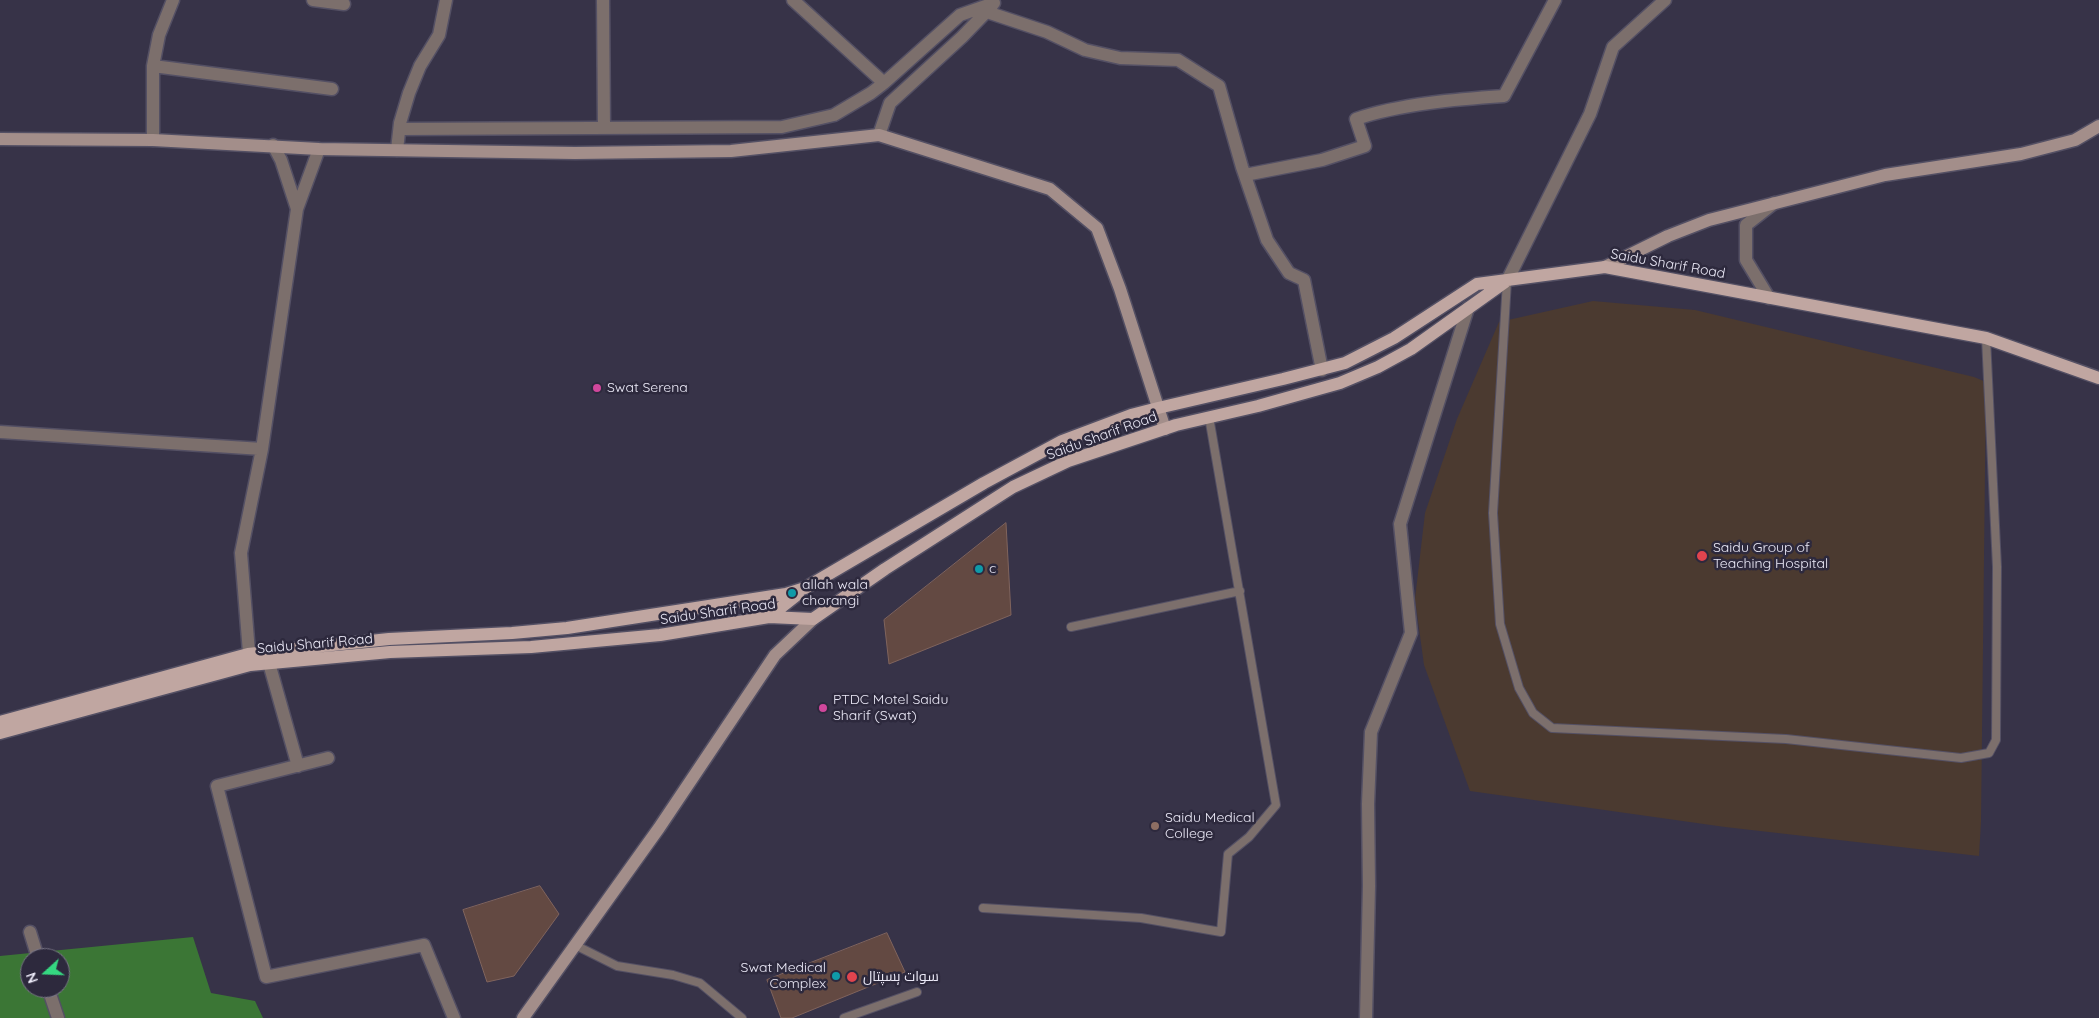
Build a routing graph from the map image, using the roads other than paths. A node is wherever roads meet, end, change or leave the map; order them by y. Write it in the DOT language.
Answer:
graph roads {
  1 [pos="173,0"];
  2 [pos="313,0"];
  3 [pos="446,0"];
  4 [pos="603,0"];
  5 [pos="793,0"];
  6 [pos="1555,0"];
  7 [pos="1665,0"];
  8 [pos="344,4"];
  9 [pos="993,5"];
  10 [pos="153,66"];
  11 [pos="884,83"];
  12 [pos="332,89"];
  13 [pos="2099,126"];
  14 [pos="604,127"];
  15 [pos="400,129"];
  16 [pos="879,135"];
  17 [pos="0,139"];
  18 [pos="153,140"];
  19 [pos="273,145"];
  20 [pos="319,149"];
  21 [pos="397,150"];
  22 [pos="1245,175"];
  23 [pos="1775,202"];
  24 [pos="297,209"];
  25 [pos="1605,267"];
  26 [pos="1507,281"];
  27 [pos="1768,298"];
  28 [pos="1468,308"];
  29 [pos="1986,338"];
  30 [pos="1322,370"];
  31 [pos="2099,378"];
  32 [pos="1158,408"];
  33 [pos="1209,417"];
  34 [pos="1164,429"];
  35 [pos="0,432"];
  36 [pos="262,449"];
  37 [pos="984,483"];
  38 [pos="992,500"];
  39 [pos="805,588"];
  40 [pos="1240,591"];
  41 [pos="769,617"];
  42 [pos="813,619"];
  43 [pos="1071,627"];
  44 [pos="390,645"];
  45 [pos="249,659"];
  46 [pos="269,663"];
  47 [pos="0,722"];
  48 [pos="0,733"];
  49 [pos="328,758"];
  50 [pos="298,766"];
  51 [pos="983,908"];
  52 [pos="30,932"];
  53 [pos="575,946"];
  54 [pos="35,948"];
  55 [pos="917,992"];
  56 [pos="51,998"];
  57 [pos="58,1018"];
  58 [pos="454,1018"];
  59 [pos="523,1018"];
  60 [pos="742,1018"];
  61 [pos="844,1018"];
  62 [pos="1366,1018"];
  1 -- 10 [label="street"];
  2 -- 8 [label="street"];
  3 -- 15 [label="street"];
  4 -- 14 [label="street"];
  5 -- 11 [label="street"];
  6 -- 22 [label="street"];
  7 -- 26 [label="street"];
  9 -- 11 [label="street"];
  9 -- 16 [label="street"];
  9 -- 22 [label="street"];
  10 -- 12 [label="street"];
  10 -- 18 [label="street"];
  11 -- 14 [label="street"];
  13 -- 23 [label="street"];
  14 -- 15 [label="street"];
  15 -- 21 [label="street"];
  16 -- 21 [label="street"];
  16 -- 32 [label="street"];
  17 -- 18 [label="street"];
  18 -- 19 [label="street"];
  19 -- 20 [label="street"];
  19 -- 24 [label="street"];
  20 -- 21 [label="street"];
  20 -- 24 [label="street"];
  22 -- 30 [label="street"];
  23 -- 25 [label="street"];
  23 -- 27 [label="street"];
  24 -- 36 [label="street"];
  25 -- 26 [label="main road, Saidu Sharif Road"];
  25 -- 27 [label="main road, Saidu Sharif Road"];
  26 -- 28 [label="main road, Saidu Sharif Road"];
  26 -- 29 [label="lane"];
  26 -- 30 [label="main road"];
  27 -- 29 [label="main road, Saidu Sharif Road"];
  28 -- 33 [label="main road, Saidu Sharif Road"];
  28 -- 62 [label="street"];
  29 -- 31 [label="main road, Saidu Sharif Road"];
  30 -- 32 [label="main road"];
  32 -- 34 [label="street"];
  32 -- 37 [label="main road"];
  33 -- 34 [label="main road, Saidu Sharif Road"];
  33 -- 40 [label="lane"];
  34 -- 38 [label="main road, Saidu Sharif Road"];
  35 -- 36 [label="street"];
  36 -- 45 [label="street"];
  37 -- 38 [label="main road"];
  37 -- 39 [label="main road"];
  38 -- 42 [label="main road, Saidu Sharif Road"];
  39 -- 41 [label="main road"];
  39 -- 44 [label="main road"];
  40 -- 43 [label="lane"];
  40 -- 51 [label="lane"];
  41 -- 42 [label="main road, Saidu Sharif Road"];
  41 -- 44 [label="main road, Saidu Sharif Road"];
  42 -- 53 [label="street"];
  44 -- 45 [label="main road"];
  44 -- 46 [label="main road, Saidu Sharif Road"];
  45 -- 46 [label="main road, Saidu Sharif Road"];
  45 -- 47 [label="main road"];
  45 -- 48 [label="main road, Saidu Sharif Road"];
  46 -- 50 [label="street"];
  49 -- 50 [label="street"];
  50 -- 58 [label="street"];
  52 -- 54 [label="street"];
  53 -- 59 [label="street"];
  53 -- 60 [label="lane"];
  55 -- 61 [label="lane"];
  56 -- 57 [label="street"];
}
